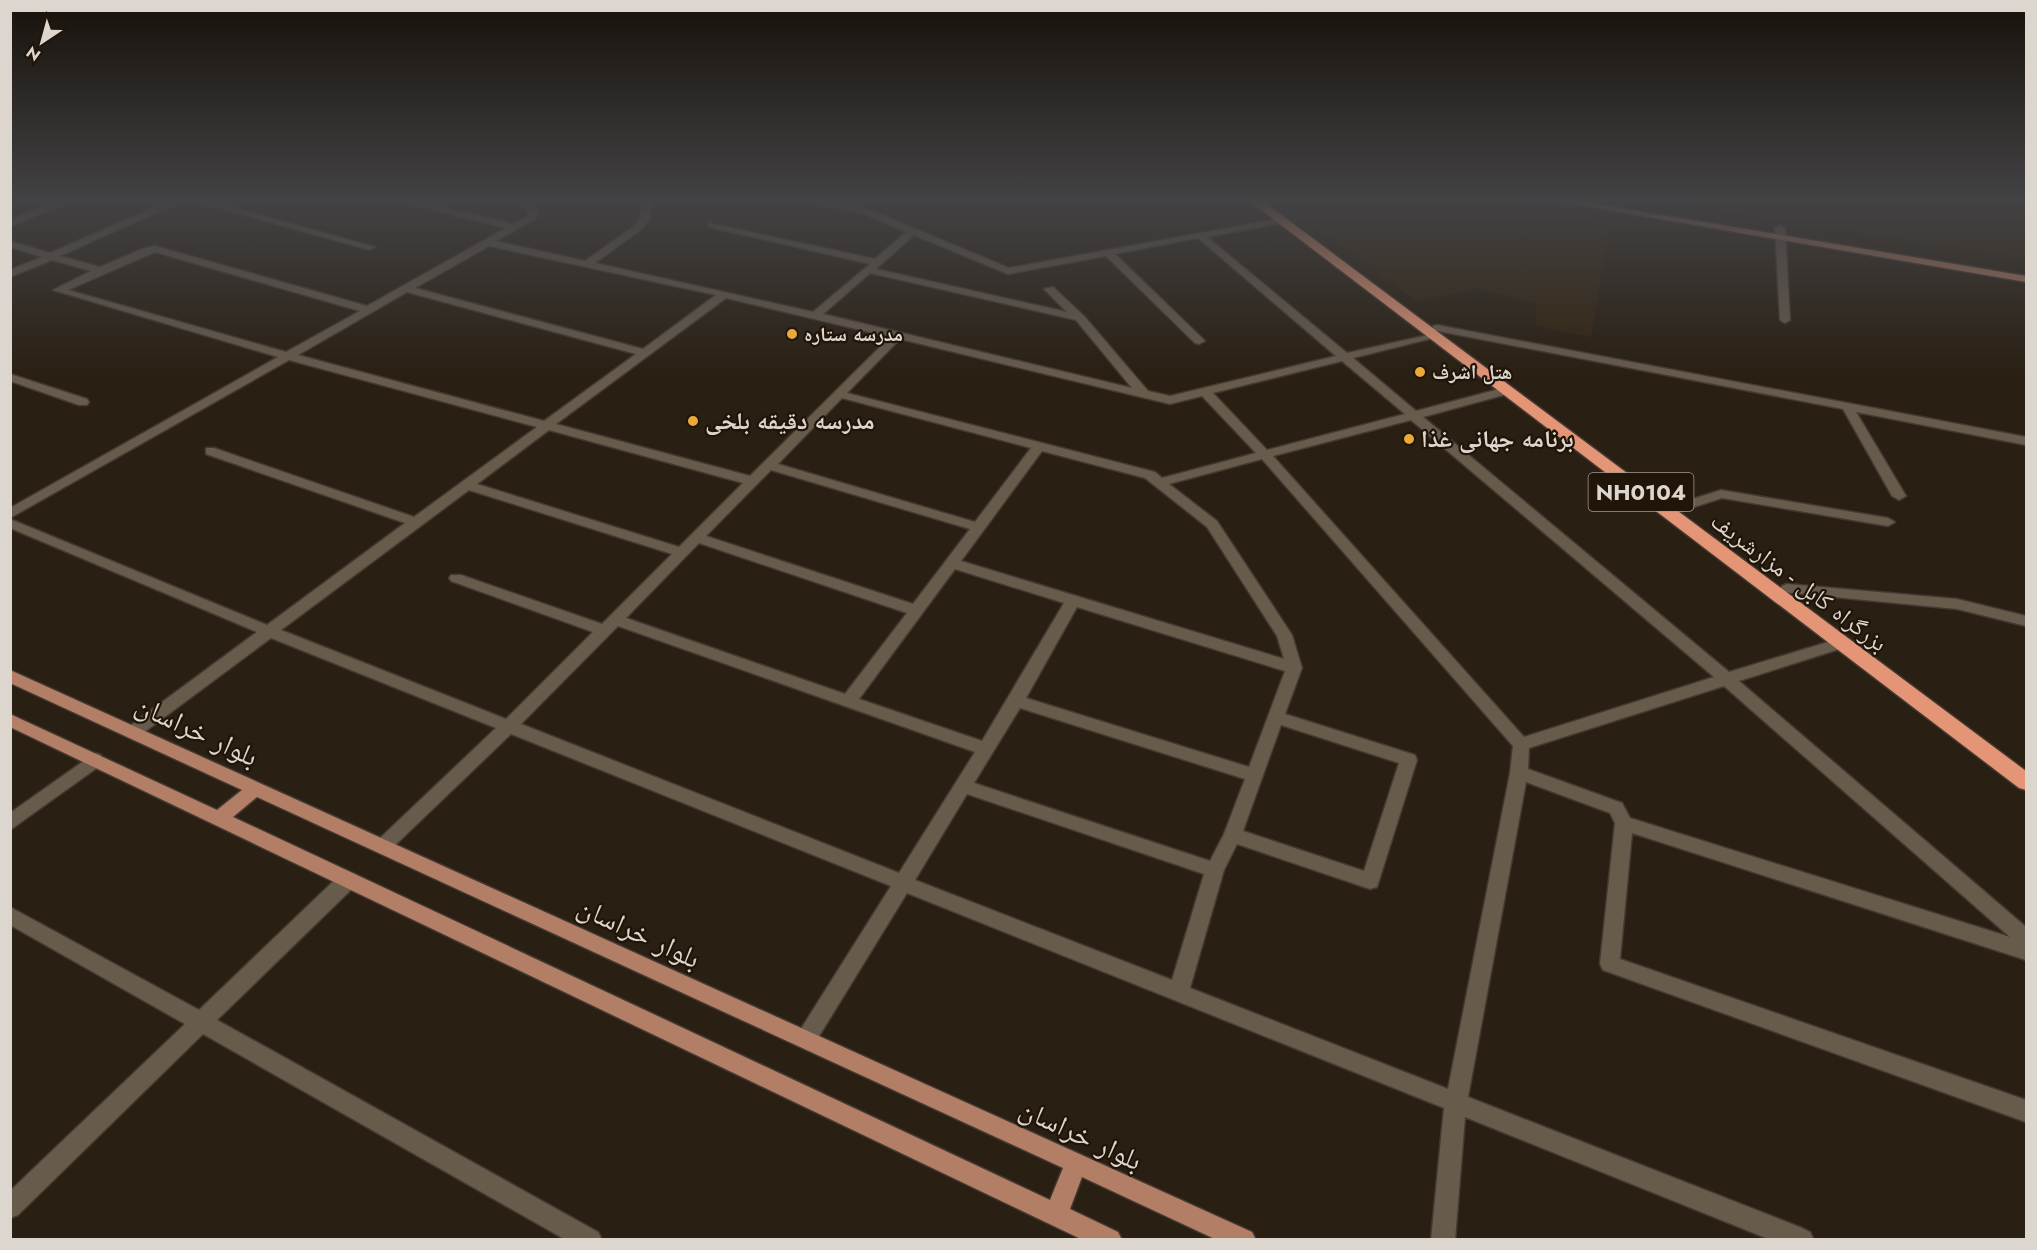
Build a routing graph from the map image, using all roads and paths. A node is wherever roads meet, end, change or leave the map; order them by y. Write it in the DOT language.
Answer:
graph roads {
  1 [pos="41,260"];
  2 [pos="69,260"];
  3 [pos="123,260"];
  4 [pos="195,260"];
  5 [pos="454,260"];
  6 [pos="570,260"];
  7 [pos="592,260"];
  8 [pos="850,260"];
  9 [pos="879,260"];
  10 [pos="983,260"];
  11 [pos="1068,260"];
  12 [pos="1116,260"];
  13 [pos="1229,260"];
  14 [pos="1336,260"];
  15 [pos="1342,260"];
  16 [pos="1782,260"];
  17 [pos="1952,260"];
  18 [pos="587,264"];
  19 [pos="872,266"];
  20 [pos="101,271"];
  21 [pos="2026,272"];
  22 [pos="10,274"];
  23 [pos="406,289"];
  24 [pos="1049,289"];
  25 [pos="724,294"];
  26 [pos="369,310"];
  27 [pos="815,316"];
  28 [pos="1080,318"];
  29 [pos="1785,320"];
  30 [pos="1435,332"];
  31 [pos="898,335"];
  32 [pos="1199,341"];
  33 [pos="645,353"];
  34 [pos="1341,355"];
  35 [pos="288,356"];
  36 [pos="10,377"];
  37 [pos="1507,391"];
  38 [pos="1205,392"];
  39 [pos="1144,393"];
  40 [pos="839,394"];
  41 [pos="83,402"];
  42 [pos="1846,405"];
  43 [pos="1414,415"];
  44 [pos="549,425"];
  45 [pos="2026,441"];
  46 [pos="1040,445"];
  47 [pos="210,451"];
  48 [pos="1263,453"];
  49 [pos="769,465"];
  50 [pos="752,481"];
  51 [pos="1161,482"];
  52 [pos="467,485"];
  53 [pos="1899,496"];
  54 [pos="1678,508"];
  55 [pos="10,514"];
  56 [pos="1888,522"];
  57 [pos="10,523"];
  58 [pos="417,523"];
  59 [pos="977,527"];
  60 [pos="696,537"];
  61 [pos="681,552"];
  62 [pos="950,563"];
  63 [pos="456,578"];
  64 [pos="1787,589"];
  65 [pos="1073,600"];
  66 [pos="914,610"];
  67 [pos="2026,621"];
  68 [pos="609,625"];
  69 [pos="267,631"];
  70 [pos="1841,644"];
  71 [pos="1294,668"];
  72 [pos="10,676"];
  73 [pos="1727,679"];
  74 [pos="849,701"];
  75 [pos="1016,701"];
  76 [pos="1276,717"];
  77 [pos="10,720"];
  78 [pos="508,726"];
  79 [pos="133,732"];
  80 [pos="1521,744"];
  81 [pos="985,749"];
  82 [pos="95,760"];
  83 [pos="2026,766"];
  84 [pos="1520,773"];
  85 [pos="1252,775"];
  86 [pos="2026,782"];
  87 [pos="964,786"];
  88 [pos="256,788"];
  89 [pos="219,819"];
  90 [pos="10,823"];
  91 [pos="1624,823"];
  92 [pos="1233,834"];
  93 [pos="383,846"];
  94 [pos="1215,870"];
  95 [pos="348,879"];
  96 [pos="903,883"];
  97 [pos="10,915"];
  98 [pos="2026,939"];
  99 [pos="2026,951"];
  100 [pos="1179,993"];
  101 [pos="202,1020"];
  102 [pos="806,1040"];
  103 [pos="1456,1101"];
  104 [pos="2026,1111"];
  105 [pos="1076,1163"];
  106 [pos="10,1207"];
  107 [pos="1056,1214"];
  108 [pos="590,1239"];
  109 [pos="1110,1239"];
  110 [pos="1244,1239"];
  111 [pos="1443,1239"];
  112 [pos="1802,1239"];
  1 -- 22 [label="street"];
  2 -- 20 [label="street"];
  3 -- 20 [label="street"];
  4 -- 26 [label="street"];
  5 -- 23 [label="street"];
  6 -- 18 [label="street"];
  7 -- 18 [label="street"];
  8 -- 19 [label="street"];
  9 -- 19 [label="street"];
  10 -- 11 [label="street"];
  12 -- 32 [label="street"];
  13 -- 34 [label="street"];
  14 -- 30 [label="highway, بزرگراه کابل - مزارشریف / NH0104"];
  15 -- 30 [label="highway, بزرگراه کابل - مزارشریف / NH0104"];
  16 -- 29 [label="street"];
  17 -- 21 [label="main road"];
  18 -- 25 [label="street"];
  19 -- 27 [label="street"];
  19 -- 28 [label="street"];
  20 -- 35 [label="street"];
  23 -- 26 [label="street"];
  23 -- 33 [label="street"];
  24 -- 28 [label="street"];
  25 -- 27 [label="street"];
  25 -- 33 [label="street"];
  26 -- 35 [label="street"];
  27 -- 31 [label="street"];
  28 -- 39 [label="street"];
  30 -- 34 [label="street"];
  30 -- 37 [label="highway, بزرگراه کابل - مزارشریف / NH0104"];
  30 -- 42 [label="street"];
  30 -- 54 [label="highway, بزرگراه کابل - مزارشریف / NH0104"];
  31 -- 39 [label="street"];
  31 -- 40 [label="street"];
  33 -- 44 [label="street"];
  34 -- 38 [label="street"];
  34 -- 43 [label="street"];
  35 -- 44 [label="street"];
  35 -- 55 [label="street"];
  36 -- 41 [label="street"];
  37 -- 43 [label="street"];
  37 -- 70 [label="highway, بزرگراه کابل - مزارشریف / NH0104"];
  38 -- 39 [label="street"];
  38 -- 48 [label="street"];
  40 -- 46 [label="street"];
  40 -- 49 [label="street"];
  42 -- 45 [label="street"];
  42 -- 53 [label="street"];
  43 -- 48 [label="street"];
  43 -- 73 [label="street"];
  44 -- 50 [label="street"];
  44 -- 52 [label="street"];
  46 -- 51 [label="street"];
  46 -- 59 [label="street"];
  47 -- 58 [label="street"];
  48 -- 51 [label="street"];
  48 -- 80 [label="street"];
  49 -- 50 [label="street"];
  49 -- 59 [label="street"];
  50 -- 60 [label="street"];
  51 -- 71 [label="street"];
  52 -- 58 [label="street"];
  52 -- 61 [label="street"];
  54 -- 56 [label="street"];
  54 -- 64 [label="highway, بزرگراه کابل - مزارشریف / NH0104"];
  57 -- 69 [label="street"];
  58 -- 69 [label="street"];
  59 -- 62 [label="street"];
  60 -- 61 [label="street"];
  60 -- 66 [label="street"];
  61 -- 68 [label="street"];
  62 -- 65 [label="street"];
  62 -- 66 [label="street"];
  63 -- 68 [label="street"];
  64 -- 67 [label="street"];
  64 -- 83 [label="highway, بزرگراه کابل - مزارشریف / NH0104"];
  65 -- 71 [label="street"];
  65 -- 75 [label="street"];
  66 -- 74 [label="street"];
  68 -- 74 [label="street"];
  68 -- 78 [label="street"];
  69 -- 78 [label="street"];
  69 -- 79 [label="street"];
  70 -- 73 [label="street"];
  70 -- 86 [label="highway, بزرگراه کابل - مزارشریف / NH0104"];
  71 -- 76 [label="street"];
  72 -- 79 [label="main road, بلوار خراسان"];
  73 -- 80 [label="street"];
  73 -- 98 [label="street"];
  74 -- 81 [label="street"];
  75 -- 81 [label="street"];
  75 -- 85 [label="street"];
  76 -- 85 [label="street"];
  76 -- 92 [label="street"];
  77 -- 82 [label="main road"];
  78 -- 93 [label="street"];
  78 -- 96 [label="street"];
  79 -- 88 [label="main road, بلوار خراسان"];
  80 -- 84 [label="street"];
  81 -- 87 [label="street"];
  82 -- 89 [label="main road"];
  82 -- 90 [label="street"];
  84 -- 91 [label="street"];
  84 -- 103 [label="street"];
  85 -- 92 [label="street"];
  87 -- 94 [label="street"];
  87 -- 96 [label="street"];
  88 -- 89 [label="main road"];
  88 -- 93 [label="main road, بلوار خراسان"];
  89 -- 95 [label="main road"];
  91 -- 99 [label="street"];
  91 -- 104 [label="street"];
  92 -- 94 [label="street"];
  93 -- 102 [label="main road, بلوار خراسان"];
  94 -- 100 [label="street"];
  95 -- 101 [label="street"];
  95 -- 107 [label="main road"];
  96 -- 100 [label="street"];
  96 -- 102 [label="street"];
  97 -- 101 [label="street"];
  100 -- 103 [label="street"];
  101 -- 106 [label="street"];
  101 -- 108 [label="street"];
  102 -- 105 [label="main road, بلوار خراسان"];
  103 -- 111 [label="street"];
  103 -- 112 [label="street"];
  105 -- 107 [label="main road"];
  105 -- 110 [label="main road, بلوار خراسان"];
  107 -- 109 [label="main road"];
}
